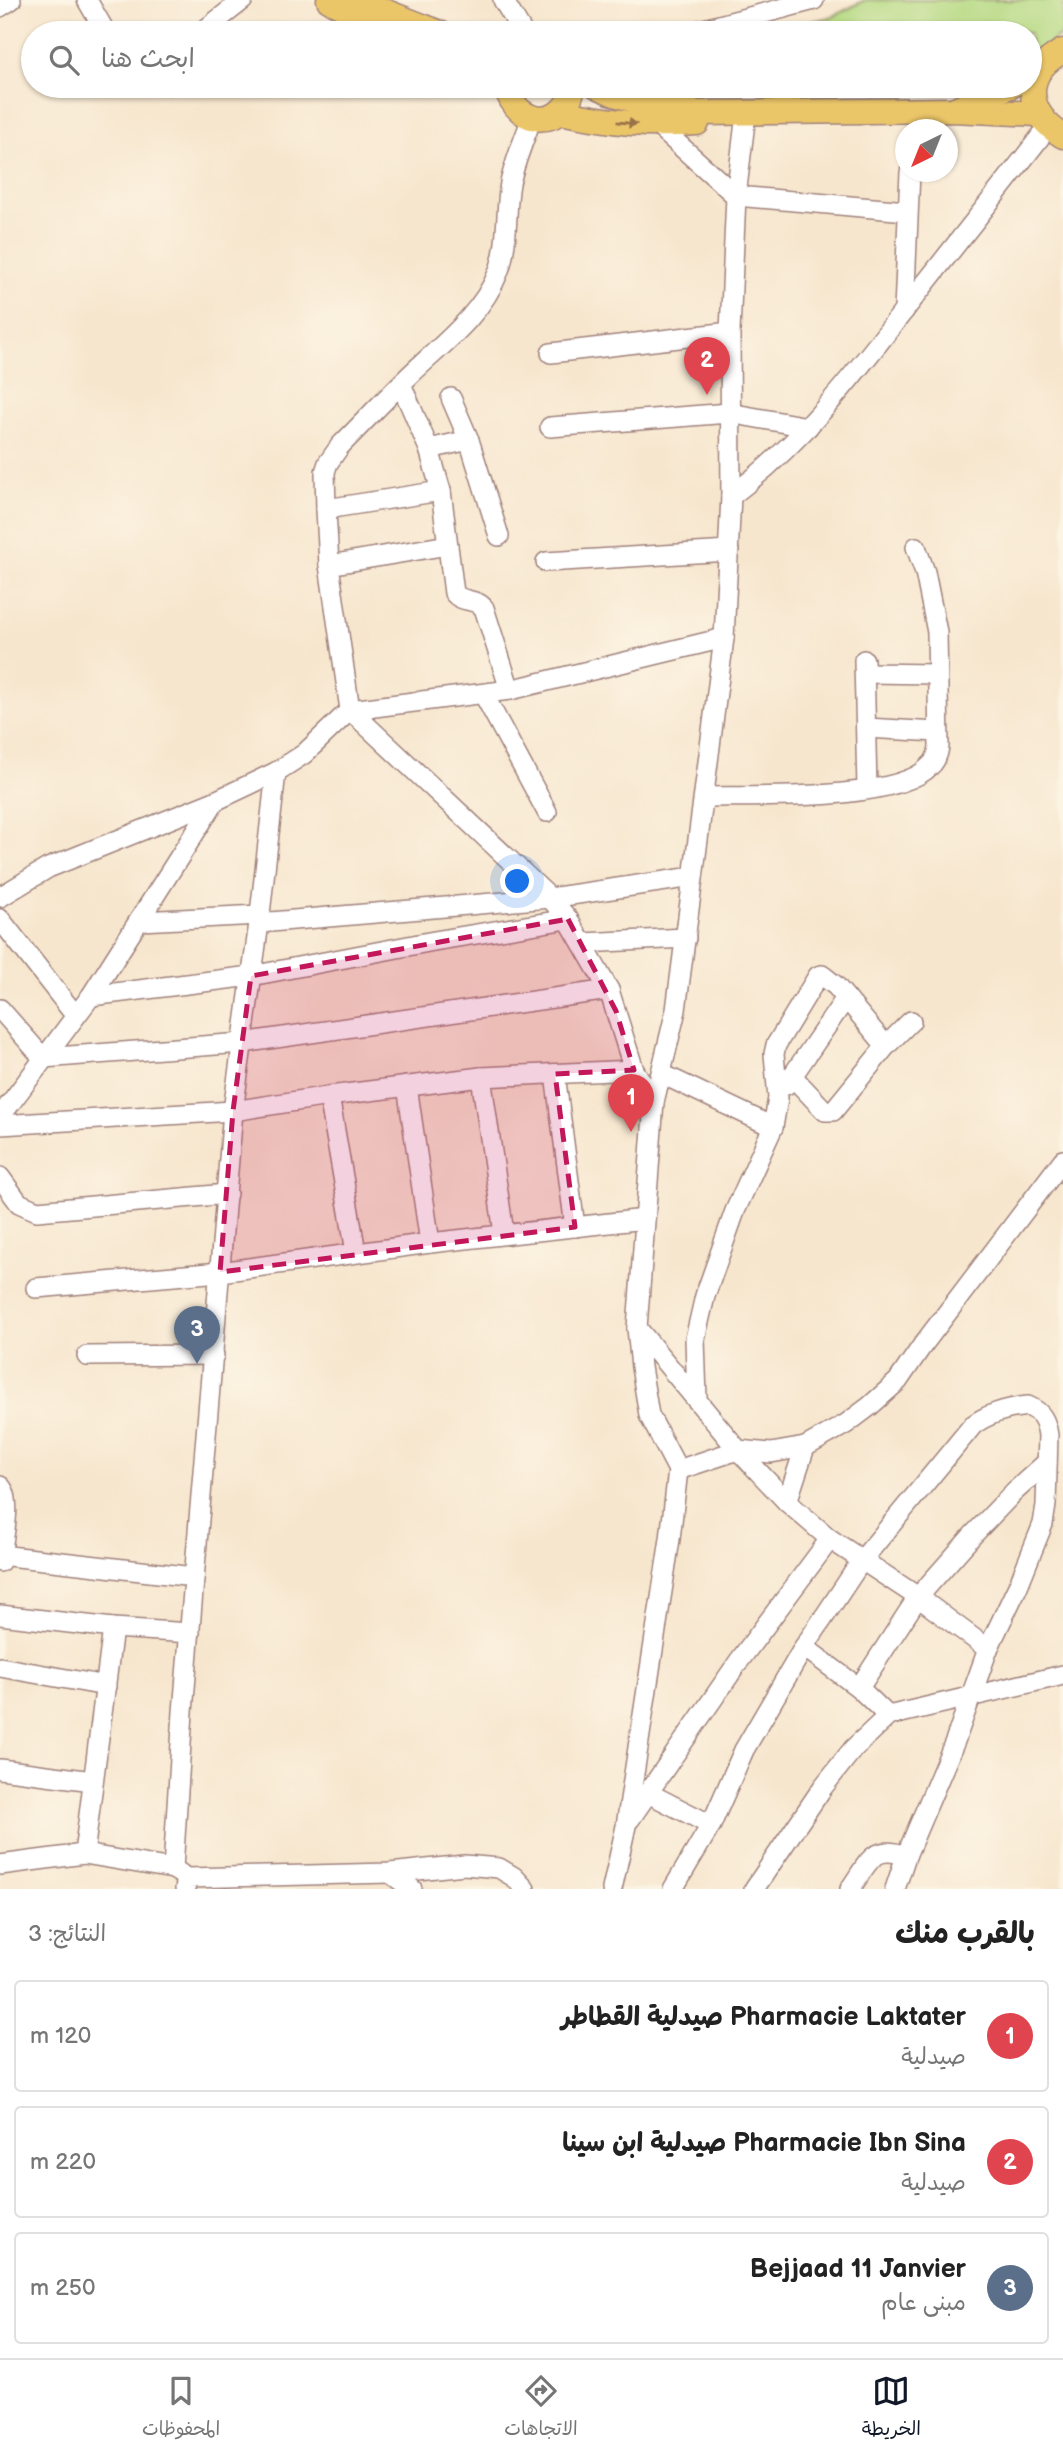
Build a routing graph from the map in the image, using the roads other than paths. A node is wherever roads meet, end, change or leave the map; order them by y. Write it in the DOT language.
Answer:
graph roads {
  1 [pos="11,0"];
  2 [pos="87,0"];
  3 [pos="243,0"];
  4 [pos="329,0"];
  5 [pos="356,0"];
  6 [pos="503,0"];
  7 [pos="814,0"];
  8 [pos="0,7"];
  9 [pos="99,21"];
  10 [pos="216,21"];
  11 [pos="369,21"];
  12 [pos="409,21"];
  13 [pos="516,21"];
  14 [pos="734,21"];
  15 [pos="1063,51"];
  16 [pos="1042,66"];
  17 [pos="510,98"];
  18 [pos="570,98"];
  19 [pos="628,98"];
  20 [pos="982,98"];
  21 [pos="1034,98"];
  22 [pos="953,110"];
  23 [pos="560,112"];
  24 [pos="746,114"];
  25 [pos="532,117"];
  26 [pos="895,119"];
  27 [pos="918,119"];
  28 [pos="658,126"];
  29 [pos="1050,126"];
  30 [pos="909,182"];
  31 [pos="736,196"];
  32 [pos="907,211"];
  33 [pos="904,311"];
  34 [pos="730,332"];
  35 [pos="551,353"];
  36 [pos="401,384"];
  37 [pos="451,398"];
  38 [pos="729,413"];
  39 [pos="550,427"];
  40 [pos="808,427"];
  41 [pos="469,440"];
  42 [pos="429,449"];
  43 [pos="441,491"];
  44 [pos="731,496"];
  45 [pos="326,509"];
  46 [pos="499,536"];
  47 [pos="448,545"];
  48 [pos="916,547"];
  49 [pos="729,551"];
  50 [pos="546,562"];
  51 [pos="329,565"];
  52 [pos="724,638"];
  53 [pos="936,674"];
  54 [pos="510,690"];
  55 [pos="484,695"];
  56 [pos="349,710"];
  57 [pos="866,728"];
  58 [pos="938,732"];
  59 [pos="276,772"];
  60 [pos="867,789"];
  61 [pos="704,797"];
  62 [pos="215,801"];
  63 [pos="547,812"];
  64 [pos="693,877"];
  65 [pos="0,897"];
  66 [pos="550,898"];
  67 [pos="0,919"];
  68 [pos="260,919"];
  69 [pos="568,919"];
  70 [pos="140,921"];
  71 [pos="686,938"];
  72 [pos="583,943"];
  73 [pos="251,976"];
  74 [pos="609,990"];
  75 [pos="91,996"];
  76 [pos="846,998"];
  77 [pos="0,1009"];
  78 [pos="75,1015"];
  79 [pos="911,1021"];
  80 [pos="242,1043"];
  81 [pos="886,1046"];
  82 [pos="43,1058"];
  83 [pos="634,1070"];
  84 [pos="662,1073"];
  85 [pos="555,1074"];
  86 [pos="792,1076"];
  87 [pos="481,1077"];
  88 [pos="407,1086"];
  89 [pos="329,1096"];
  90 [pos="778,1098"];
  91 [pos="654,1102"];
  92 [pos="233,1111"];
  93 [pos="0,1117"];
  94 [pos="0,1125"];
  95 [pos="773,1127"];
  96 [pos="1063,1160"];
  97 [pos="0,1177"];
  98 [pos="227,1194"];
  99 [pos="645,1219"];
  100 [pos="575,1227"];
  101 [pos="504,1233"];
  102 [pos="430,1243"];
  103 [pos="356,1252"];
  104 [pos="220,1272"];
  105 [pos="36,1288"];
  106 [pos="638,1328"];
  107 [pos="214,1355"];
  108 [pos="87,1356"];
  109 [pos="697,1399"];
  110 [pos="805,1447"];
  111 [pos="738,1450"];
  112 [pos="1047,1462"];
  113 [pos="678,1469"];
  114 [pos="0,1486"];
  115 [pos="787,1502"];
  116 [pos="830,1539"];
  117 [pos="0,1555"];
  118 [pos="862,1560"];
  119 [pos="0,1562"];
  120 [pos="194,1577"];
  121 [pos="918,1597"];
  122 [pos="0,1615"];
  123 [pos="113,1629"];
  124 [pos="190,1633"];
  125 [pos="804,1647"];
  126 [pos="988,1649"];
  127 [pos="0,1667"];
  128 [pos="1063,1675"];
  129 [pos="106,1686"];
  130 [pos="859,1688"];
  131 [pos="971,1696"];
  132 [pos="888,1716"];
  133 [pos="0,1769"];
  134 [pos="93,1781"];
  135 [pos="648,1793"];
  136 [pos="711,1825"];
  137 [pos="626,1826"];
  138 [pos="84,1854"];
  139 [pos="906,1856"];
  140 [pos="0,1865"];
  141 [pos="390,1873"];
  142 [pos="300,1875"];
  143 [pos="187,1881"];
  144 [pos="618,1886"];
  145 [pos="319,1889"];
  146 [pos="412,1889"];
  147 [pos="525,1889"];
  148 [pos="673,1889"];
  149 [pos="754,1889"];
  150 [pos="850,1889"];
  151 [pos="895,1889"];
  1 -- 8 [label="street"];
  2 -- 9 [label="street"];
  3 -- 10 [label="street"];
  4 -- 11 [label="main road"];
  5 -- 12 [label="main road"];
  6 -- 13 [label="street"];
  7 -- 14 [label="street"];
  15 -- 16 [label="main road"];
  17 -- 25 [label="main road"];
  18 -- 23 [label="main road"];
  19 -- 24 [label="main road"];
  20 -- 22 [label="main road"];
  21 -- 29 [label="main road"];
  22 -- 27 [label="main road"];
  22 -- 29 [label="main road"];
  23 -- 25 [label="main road"];
  23 -- 28 [label="main road, one-way"];
  24 -- 26 [label="main road"];
  24 -- 28 [label="main road"];
  24 -- 31 [label="street"];
  25 -- 36 [label="street"];
  28 -- 31 [label="street"];
  29 -- 33 [label="street"];
  30 -- 32 [label="street"];
  31 -- 32 [label="street"];
  31 -- 34 [label="street"];
  32 -- 33 [label="street"];
  33 -- 40 [label="street"];
  34 -- 35 [label="street"];
  34 -- 38 [label="street"];
  36 -- 42 [label="street"];
  36 -- 45 [label="street"];
  37 -- 41 [label="street"];
  38 -- 39 [label="street"];
  38 -- 40 [label="street"];
  38 -- 44 [label="street"];
  40 -- 44 [label="street"];
  41 -- 42 [label="street"];
  41 -- 46 [label="street"];
  42 -- 43 [label="street"];
  43 -- 45 [label="street"];
  43 -- 47 [label="street"];
  44 -- 49 [label="street"];
  45 -- 51 [label="street"];
  47 -- 51 [label="street"];
  47 -- 54 [label="street"];
  48 -- 53 [label="street"];
  49 -- 50 [label="street"];
  49 -- 52 [label="street"];
  51 -- 56 [label="street"];
  52 -- 54 [label="street"];
  52 -- 61 [label="street"];
  53 -- 57 [label="street"];
  53 -- 58 [label="street"];
  54 -- 55 [label="street"];
  55 -- 56 [label="street"];
  55 -- 63 [label="street"];
  56 -- 59 [label="street"];
  56 -- 66 [label="street"];
  57 -- 58 [label="street"];
  57 -- 60 [label="street"];
  58 -- 60 [label="street"];
  59 -- 62 [label="street"];
  59 -- 68 [label="street"];
  60 -- 61 [label="street"];
  61 -- 64 [label="street"];
  62 -- 65 [label="street"];
  62 -- 70 [label="street"];
  64 -- 66 [label="street"];
  64 -- 71 [label="street"];
  66 -- 68 [label="street"];
  66 -- 69 [label="street"];
  67 -- 78 [label="street"];
  68 -- 70 [label="street"];
  68 -- 73 [label="street"];
  69 -- 72 [label="street"];
  69 -- 73 [label="street"];
  70 -- 75 [label="street"];
  71 -- 72 [label="street"];
  71 -- 84 [label="street"];
  72 -- 74 [label="street"];
  73 -- 75 [label="street"];
  73 -- 80 [label="street"];
  74 -- 80 [label="street"];
  74 -- 83 [label="street"];
  75 -- 78 [label="street"];
  76 -- 81 [label="street"];
  76 -- 86 [label="street"];
  76 -- 90 [label="street"];
  77 -- 82 [label="street"];
  78 -- 82 [label="street"];
  79 -- 81 [label="street"];
  80 -- 82 [label="street"];
  80 -- 92 [label="street"];
  81 -- 86 [label="street"];
  82 -- 93 [label="street"];
  83 -- 85 [label="street"];
  83 -- 91 [label="street"];
  84 -- 91 [label="street"];
  84 -- 95 [label="street"];
  85 -- 87 [label="street"];
  85 -- 100 [label="street"];
  86 -- 90 [label="street"];
  87 -- 88 [label="street"];
  87 -- 101 [label="street"];
  88 -- 89 [label="street"];
  88 -- 102 [label="street"];
  89 -- 92 [label="street"];
  89 -- 103 [label="street"];
  90 -- 95 [label="street"];
  91 -- 99 [label="street"];
  92 -- 94 [label="street"];
  92 -- 98 [label="street"];
  95 -- 109 [label="street"];
  96 -- 110 [label="street"];
  97 -- 98 [label="street"];
  98 -- 104 [label="street"];
  99 -- 100 [label="street"];
  99 -- 106 [label="street"];
  100 -- 101 [label="street"];
  101 -- 102 [label="street"];
  102 -- 103 [label="street"];
  103 -- 104 [label="street"];
  104 -- 105 [label="street"];
  104 -- 107 [label="street"];
  106 -- 109 [label="street"];
  106 -- 113 [label="street"];
  107 -- 108 [label="street"];
  107 -- 120 [label="street"];
  109 -- 111 [label="street"];
  110 -- 111 [label="street"];
  110 -- 115 [label="street"];
  111 -- 113 [label="street"];
  111 -- 115 [label="street"];
  112 -- 118 [label="street"];
  112 -- 121 [label="street"];
  112 -- 126 [label="street"];
  113 -- 137 [label="street"];
  114 -- 117 [label="street"];
  115 -- 116 [label="street"];
  116 -- 118 [label="street"];
  116 -- 135 [label="street"];
  117 -- 119 [label="street"];
  117 -- 120 [label="street"];
  118 -- 121 [label="street"];
  118 -- 125 [label="street"];
  120 -- 124 [label="street"];
  121 -- 126 [label="street"];
  121 -- 130 [label="street"];
  122 -- 123 [label="street"];
  123 -- 124 [label="street"];
  123 -- 129 [label="street"];
  124 -- 143 [label="street"];
  125 -- 130 [label="street"];
  125 -- 136 [label="street"];
  126 -- 131 [label="street"];
  127 -- 129 [label="street"];
  128 -- 131 [label="street"];
  129 -- 134 [label="street"];
  130 -- 132 [label="street"];
  131 -- 132 [label="street"];
  131 -- 139 [label="street"];
  132 -- 149 [label="street"];
  133 -- 134 [label="street"];
  134 -- 138 [label="street"];
  135 -- 136 [label="street"];
  135 -- 137 [label="street"];
  136 -- 148 [label="street"];
  137 -- 144 [label="street"];
  138 -- 140 [label="street"];
  138 -- 143 [label="street"];
  139 -- 150 [label="street"];
  139 -- 151 [label="street"];
  141 -- 142 [label="street"];
  141 -- 146 [label="street"];
  141 -- 147 [label="street"];
  142 -- 143 [label="street"];
  142 -- 145 [label="street"];
}
